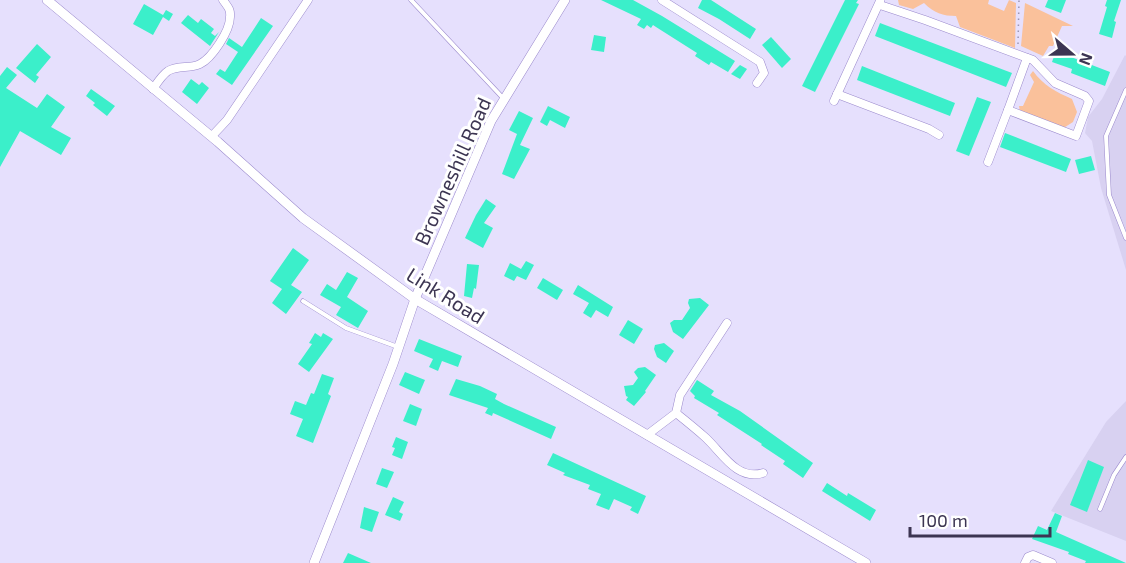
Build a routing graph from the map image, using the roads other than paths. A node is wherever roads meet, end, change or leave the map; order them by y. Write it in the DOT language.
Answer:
graph roads {
  1 [pos="47,0"];
  2 [pos="223,0"];
  3 [pos="308,0"];
  4 [pos="411,0"];
  5 [pos="565,0"];
  6 [pos="662,0"];
  7 [pos="880,2"];
  8 [pos="1027,58"];
  9 [pos="757,83"];
  10 [pos="153,89"];
  11 [pos="1126,90"];
  12 [pos="503,98"];
  13 [pos="1008,110"];
  14 [pos="939,135"];
  15 [pos="212,136"];
  16 [pos="988,162"];
  17 [pos="1126,238"];
  18 [pos="415,299"];
  19 [pos="303,301"];
  20 [pos="727,323"];
  21 [pos="399,348"];
  22 [pos="676,413"];
  23 [pos="647,435"];
  24 [pos="1126,457"];
  25 [pos="763,473"];
  26 [pos="1100,509"];
  27 [pos="314,563"];
  28 [pos="866,563"];
  29 [pos="1025,563"];
  30 [pos="1052,563"];
  1 -- 10 [label="street, Link Road"];
  2 -- 10 [label="street"];
  3 -- 15 [label="street"];
  4 -- 12 [label="lane"];
  5 -- 12 [label="street, Browneshill Road"];
  6 -- 9 [label="street"];
  7 -- 8 [label="street"];
  7 -- 14 [label="street"];
  8 -- 13 [label="street"];
  8 -- 13 [label="street"];
  10 -- 15 [label="street, Link Road"];
  11 -- 17 [label="lane"];
  12 -- 18 [label="street, Browneshill Road"];
  13 -- 16 [label="street"];
  15 -- 18 [label="street, Link Road"];
  18 -- 21 [label="street, Browneshill Road"];
  18 -- 23 [label="street, Link Road"];
  19 -- 21 [label="lane"];
  20 -- 22 [label="street"];
  21 -- 27 [label="street, Browneshill Road"];
  22 -- 23 [label="street"];
  22 -- 25 [label="street"];
  23 -- 28 [label="street, Link Road"];
  24 -- 26 [label="lane"];
  29 -- 30 [label="street"];
}
